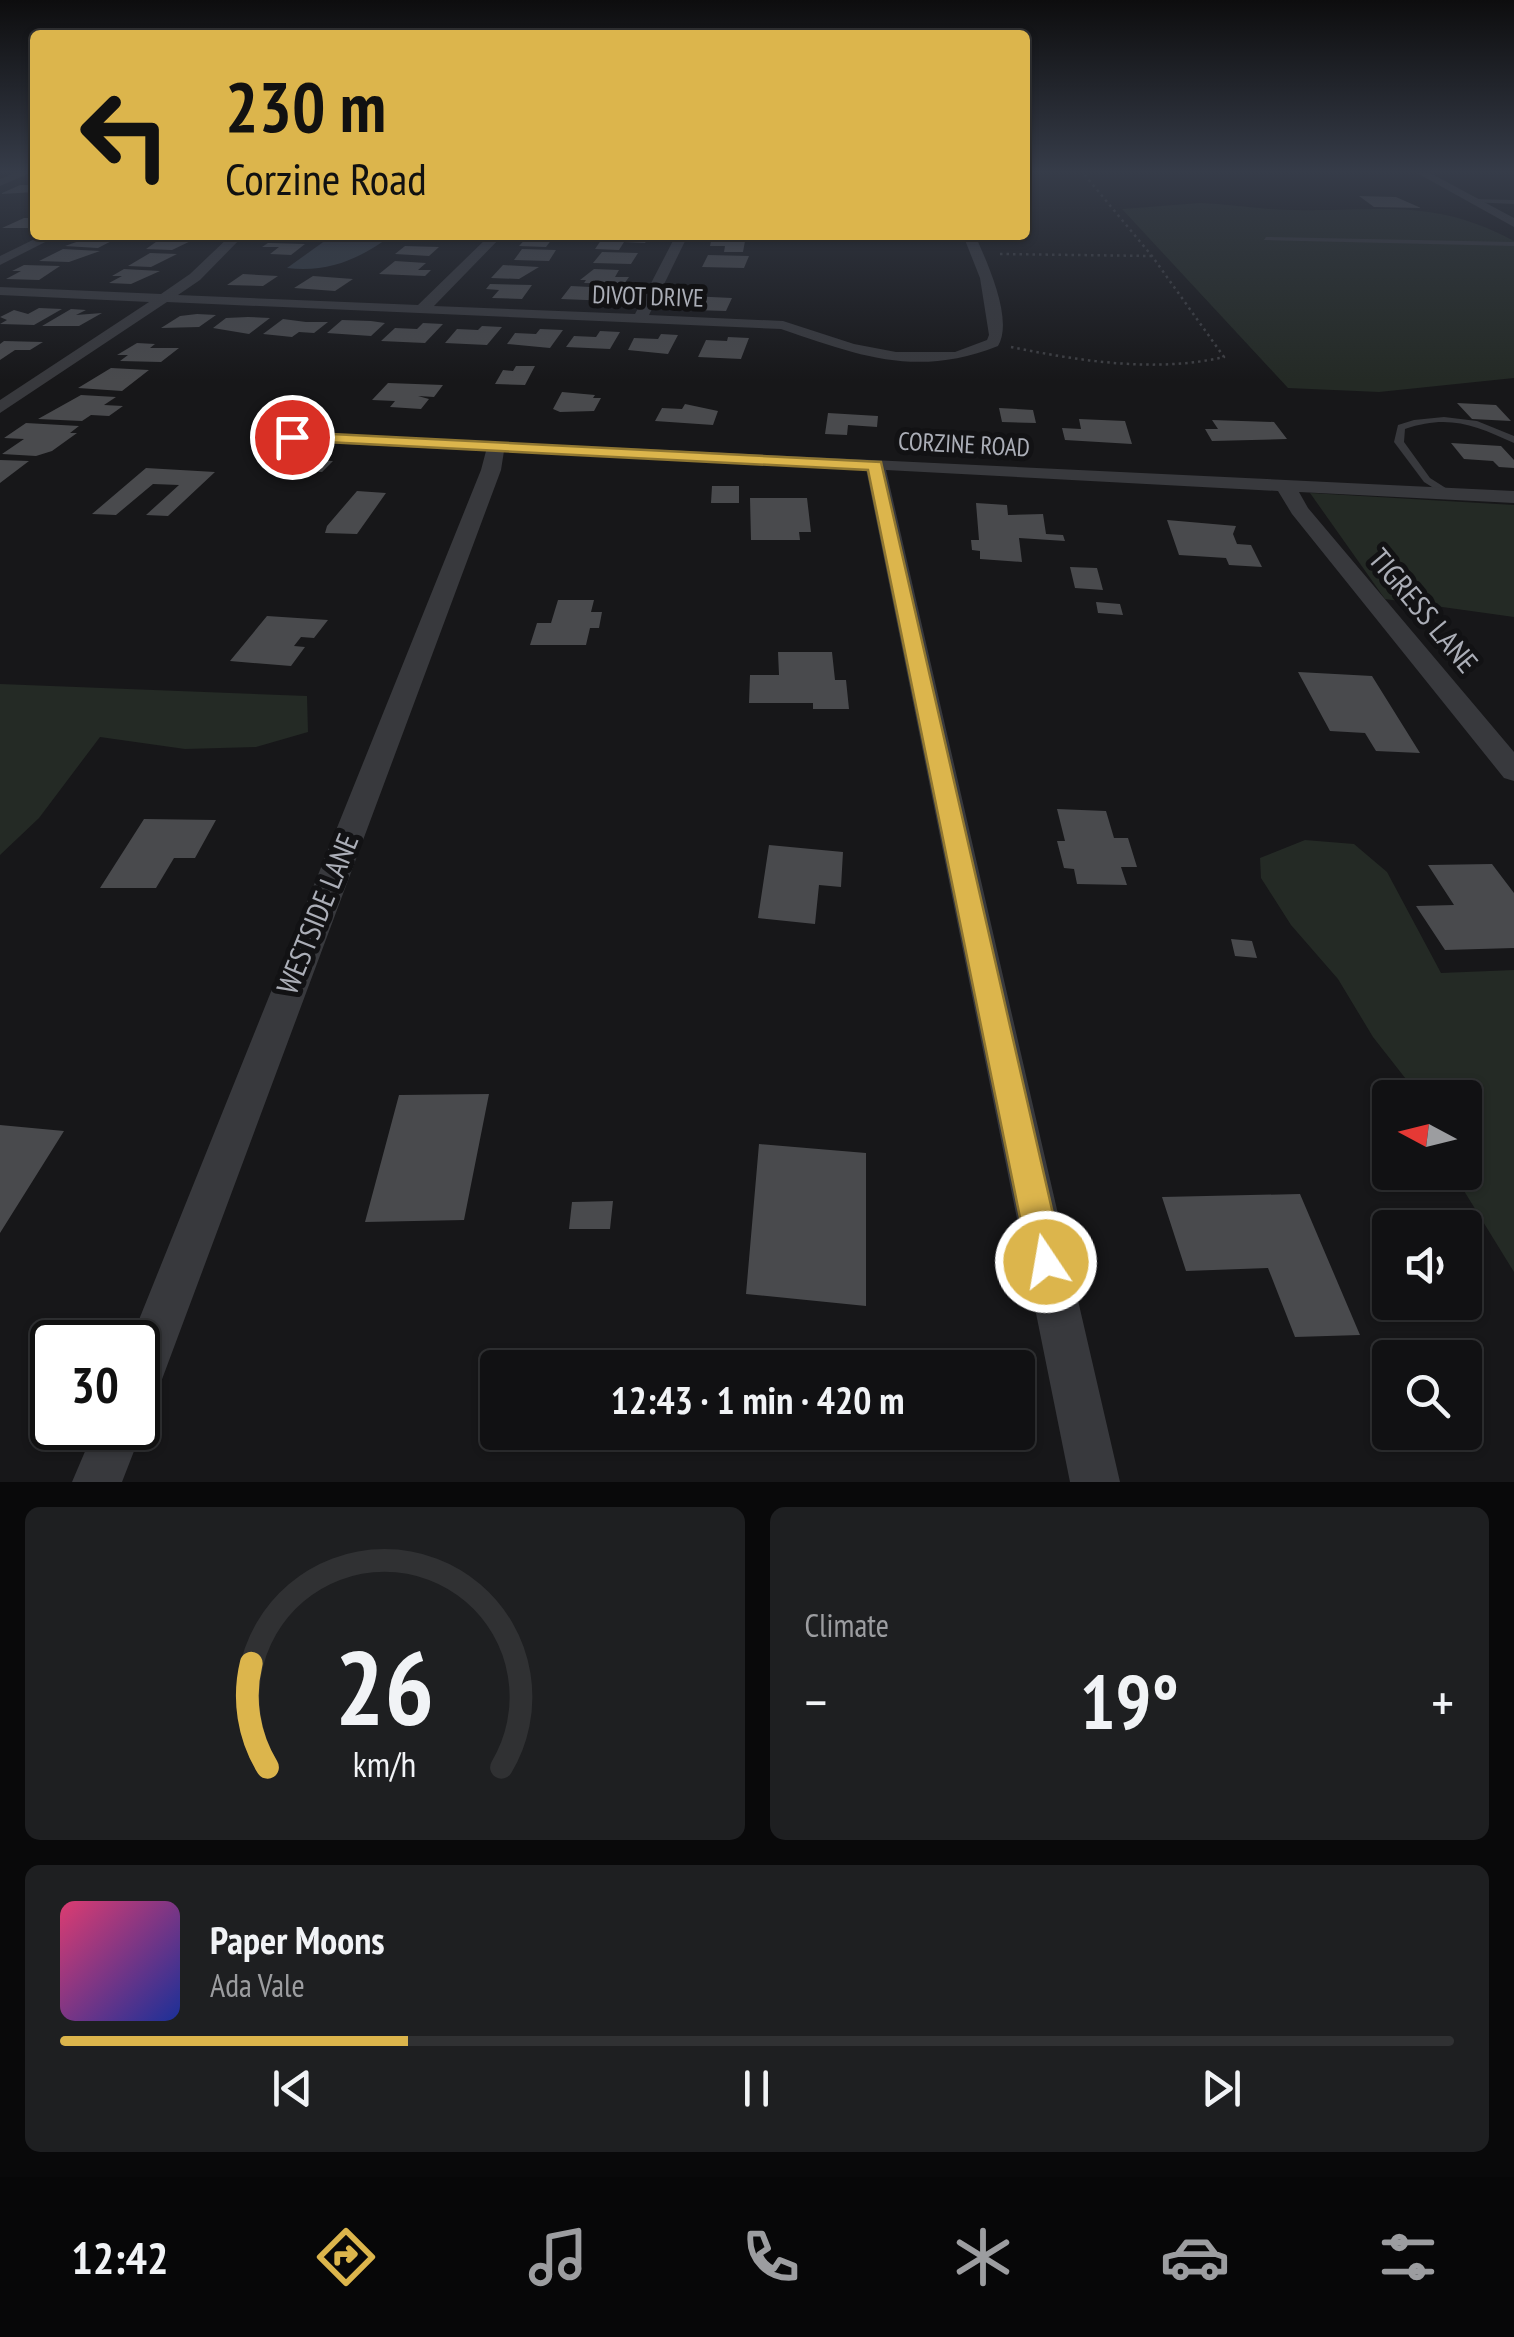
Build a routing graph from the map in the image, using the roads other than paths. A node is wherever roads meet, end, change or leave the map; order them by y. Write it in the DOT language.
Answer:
graph roads {
  1 [pos="38,242"];
  2 [pos="229,242"];
  3 [pos="490,242"];
  4 [pos="678,242"];
  5 [pos="972,242"];
  6 [pos="1438,242"];
  7 [pos="1514,244"];
  8 [pos="0,261"];
  9 [pos="0,291"];
  10 [pos="162,298"];
  11 [pos="423,308"];
  12 [pos="640,318"];
  13 [pos="0,408"];
  14 [pos="292,437"];
  15 [pos="1514,440"];
  16 [pos="496,446"];
  17 [pos="875,465"];
  18 [pos="1287,488"];
  19 [pos="1448,494"];
  20 [pos="1514,497"];
  21 [pos="1514,772"];
  22 [pos="160,1324"];
  23 [pos="110,1450"];
  24 [pos="98,1482"];
  25 [pos="1095,1482"];
  1 -- 8 [label="street"];
  2 -- 10 [label="street"];
  3 -- 11 [label="street"];
  4 -- 12 [label="street"];
  5 -- 12 [label="street, DIVOT DRIVE"];
  6 -- 7 [label="lane"];
  9 -- 10 [label="street, DIVOT DRIVE"];
  10 -- 11 [label="street, DIVOT DRIVE"];
  10 -- 13 [label="street"];
  11 -- 12 [label="street, DIVOT DRIVE"];
  14 -- 16 [label="street, CORZINE ROAD"];
  15 -- 19 [label="lane"];
  16 -- 17 [label="street, CORZINE ROAD"];
  16 -- 22 [label="street, WESTSIDE LANE"];
  17 -- 18 [label="street, CORZINE ROAD"];
  17 -- 25 [label="street"];
  18 -- 19 [label="street, CORZINE ROAD"];
  18 -- 21 [label="street, TIGRESS LANE"];
  19 -- 20 [label="street, CORZINE ROAD"];
  23 -- 24 [label="street"];
}
